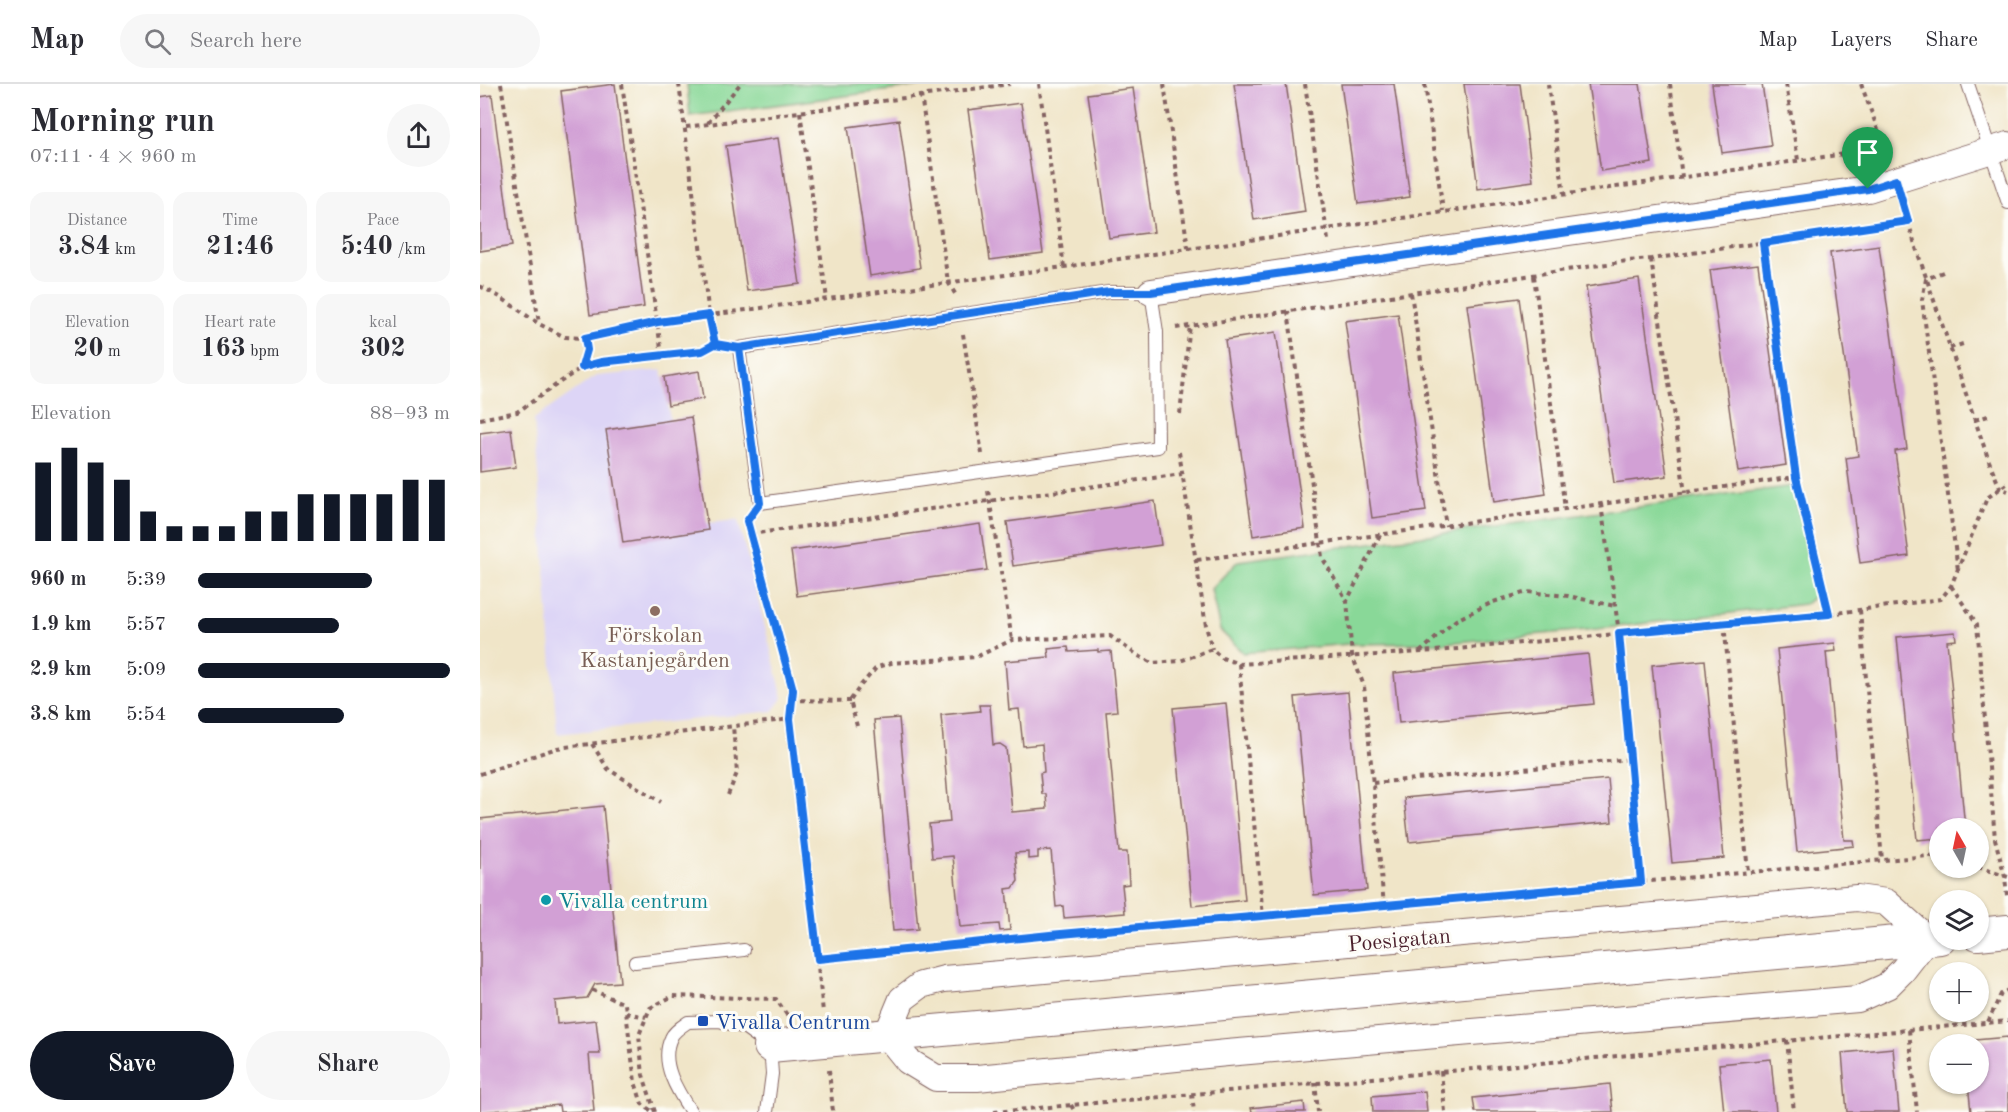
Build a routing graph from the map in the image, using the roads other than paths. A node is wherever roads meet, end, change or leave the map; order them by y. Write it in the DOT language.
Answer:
graph roads {
  1 [pos="1968,84"];
  2 [pos="1999,148"];
  3 [pos="2008,203"];
  4 [pos="1151,292"];
  5 [pos="2008,931"];
  6 [pos="1989,933"];
  7 [pos="1929,935"];
  8 [pos="1929,938"];
  9 [pos="1929,942"];
  10 [pos="744,950"];
  11 [pos="635,962"];
  12 [pos="887,1035"];
  13 [pos="770,1046"];
  14 [pos="691,1112"];
  15 [pos="767,1112"];
  1 -- 2 [label="lane"];
  2 -- 3 [label="lane"];
  2 -- 4 [label="street"];
  4 -- 4 [label="lane"];
  5 -- 6 [label="street"];
  7 -- 12 [label="street, Poesigatan"];
  8 -- 12 [label="street"];
  9 -- 12 [label="street"];
  10 -- 11 [label="lane"];
  12 -- 13 [label="street"];
  13 -- 14 [label="lane"];
  13 -- 15 [label="lane"];
}
